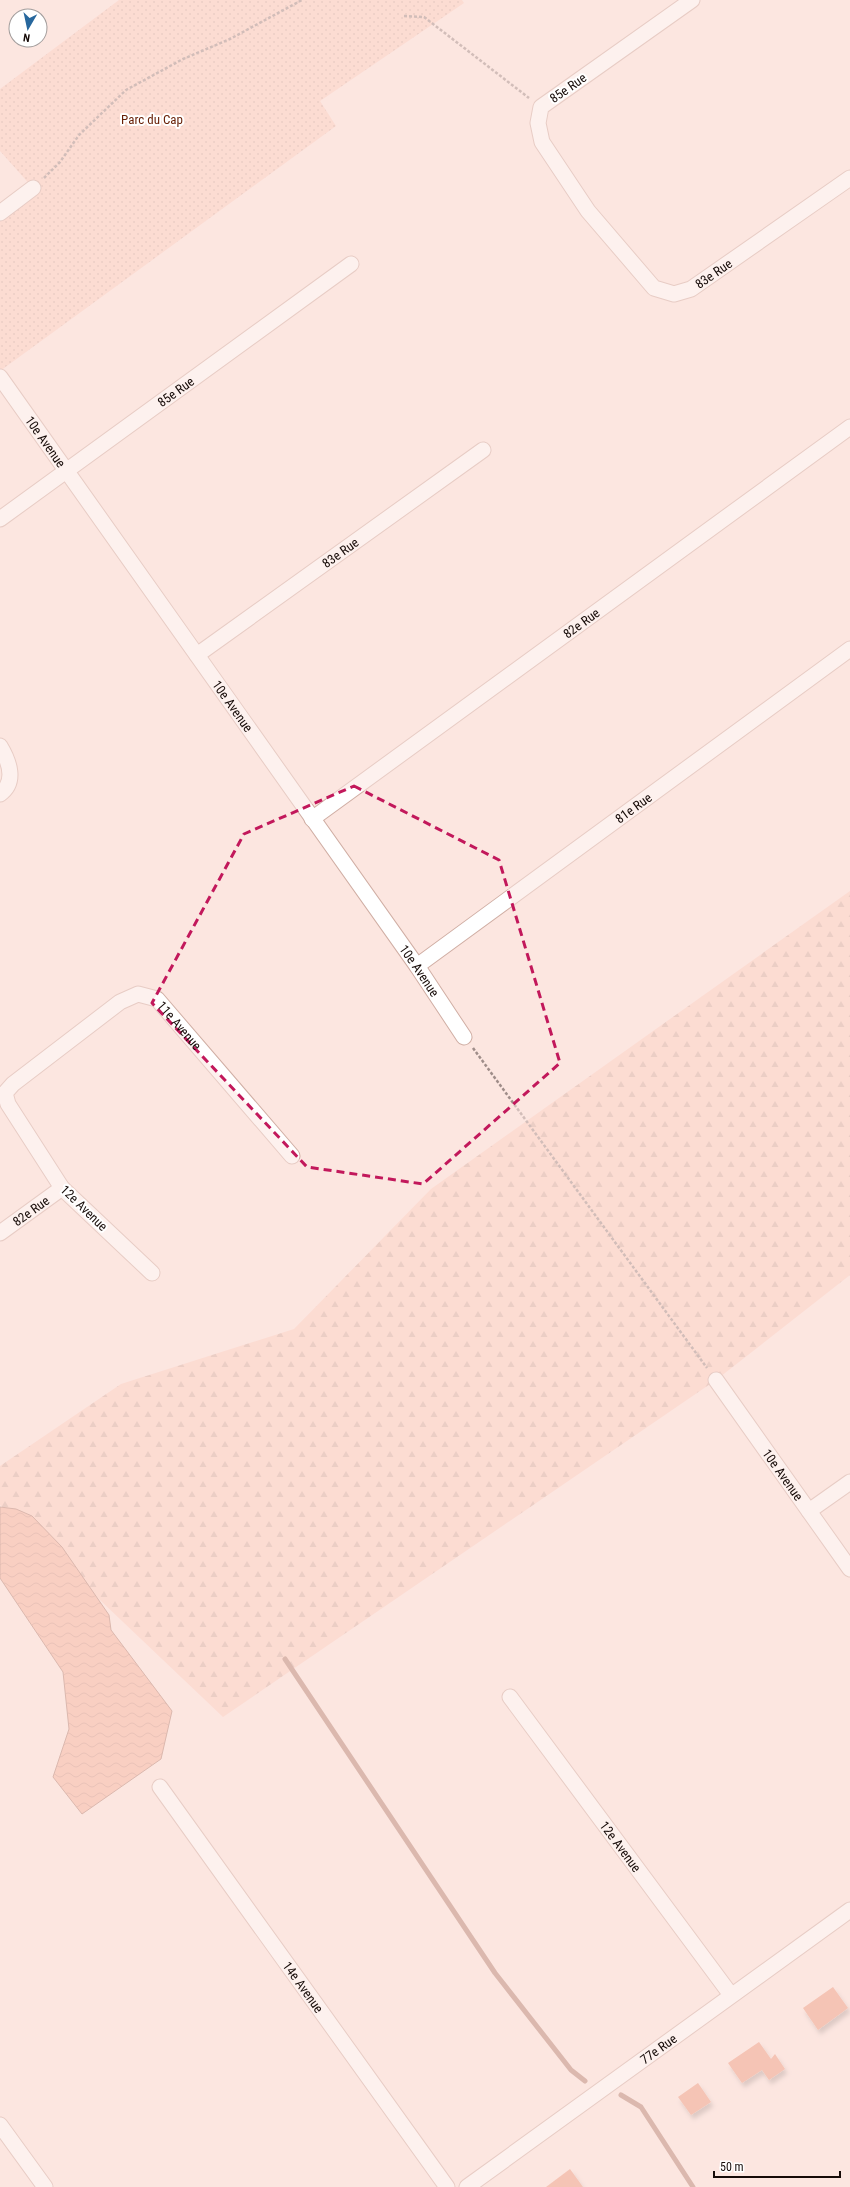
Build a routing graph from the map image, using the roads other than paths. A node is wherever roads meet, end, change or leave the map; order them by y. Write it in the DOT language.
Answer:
graph roads {
  1 [pos="692,0"];
  2 [pos="850,178"];
  3 [pos="33,188"];
  4 [pos="588,211"];
  5 [pos="0,213"];
  6 [pos="351,264"];
  7 [pos="0,377"];
  8 [pos="850,427"];
  9 [pos="483,450"];
  10 [pos="68,471"];
  11 [pos="0,519"];
  12 [pos="850,649"];
  13 [pos="197,655"];
  14 [pos="0,746"];
  15 [pos="0,794"];
  16 [pos="312,819"];
  17 [pos="417,966"];
  18 [pos="464,1037"];
  19 [pos="6,1093"];
  20 [pos="292,1156"];
  21 [pos="62,1188"];
  22 [pos="0,1233"];
  23 [pos="152,1273"];
  24 [pos="716,1380"];
  25 [pos="850,1482"];
  26 [pos="809,1511"];
  27 [pos="850,1569"];
  28 [pos="510,1697"];
  29 [pos="160,1787"];
  30 [pos="850,1910"];
  31 [pos="731,1995"];
  32 [pos="0,2125"];
  33 [pos="45,2187"];
  34 [pos="447,2187"];
  35 [pos="467,2187"];
  1 -- 4 [label="street, 85e Rue"];
  2 -- 4 [label="street, 83e Rue"];
  3 -- 5 [label="street"];
  6 -- 10 [label="street, 85e Rue"];
  7 -- 10 [label="street, 10e Avenue"];
  8 -- 16 [label="street, 82e Rue"];
  9 -- 13 [label="street, 83e Rue"];
  10 -- 11 [label="street, 85e Rue"];
  10 -- 13 [label="street, 10e Avenue"];
  12 -- 17 [label="street, 81e Rue"];
  13 -- 16 [label="street, 10e Avenue"];
  14 -- 15 [label="street"];
  16 -- 17 [label="street, 10e Avenue"];
  17 -- 18 [label="street, 10e Avenue"];
  19 -- 20 [label="street, 11e Avenue"];
  19 -- 21 [label="street, 12e Avenue"];
  21 -- 22 [label="street, 82e Rue"];
  21 -- 23 [label="street, 12e Avenue"];
  24 -- 26 [label="street, 10e Avenue"];
  25 -- 26 [label="street"];
  26 -- 27 [label="street, 10e Avenue"];
  28 -- 31 [label="street, 12e Avenue"];
  29 -- 34 [label="street, 14e Avenue"];
  30 -- 31 [label="street, 77e Rue"];
  31 -- 35 [label="street, 77e Rue"];
  32 -- 33 [label="street"];
}
